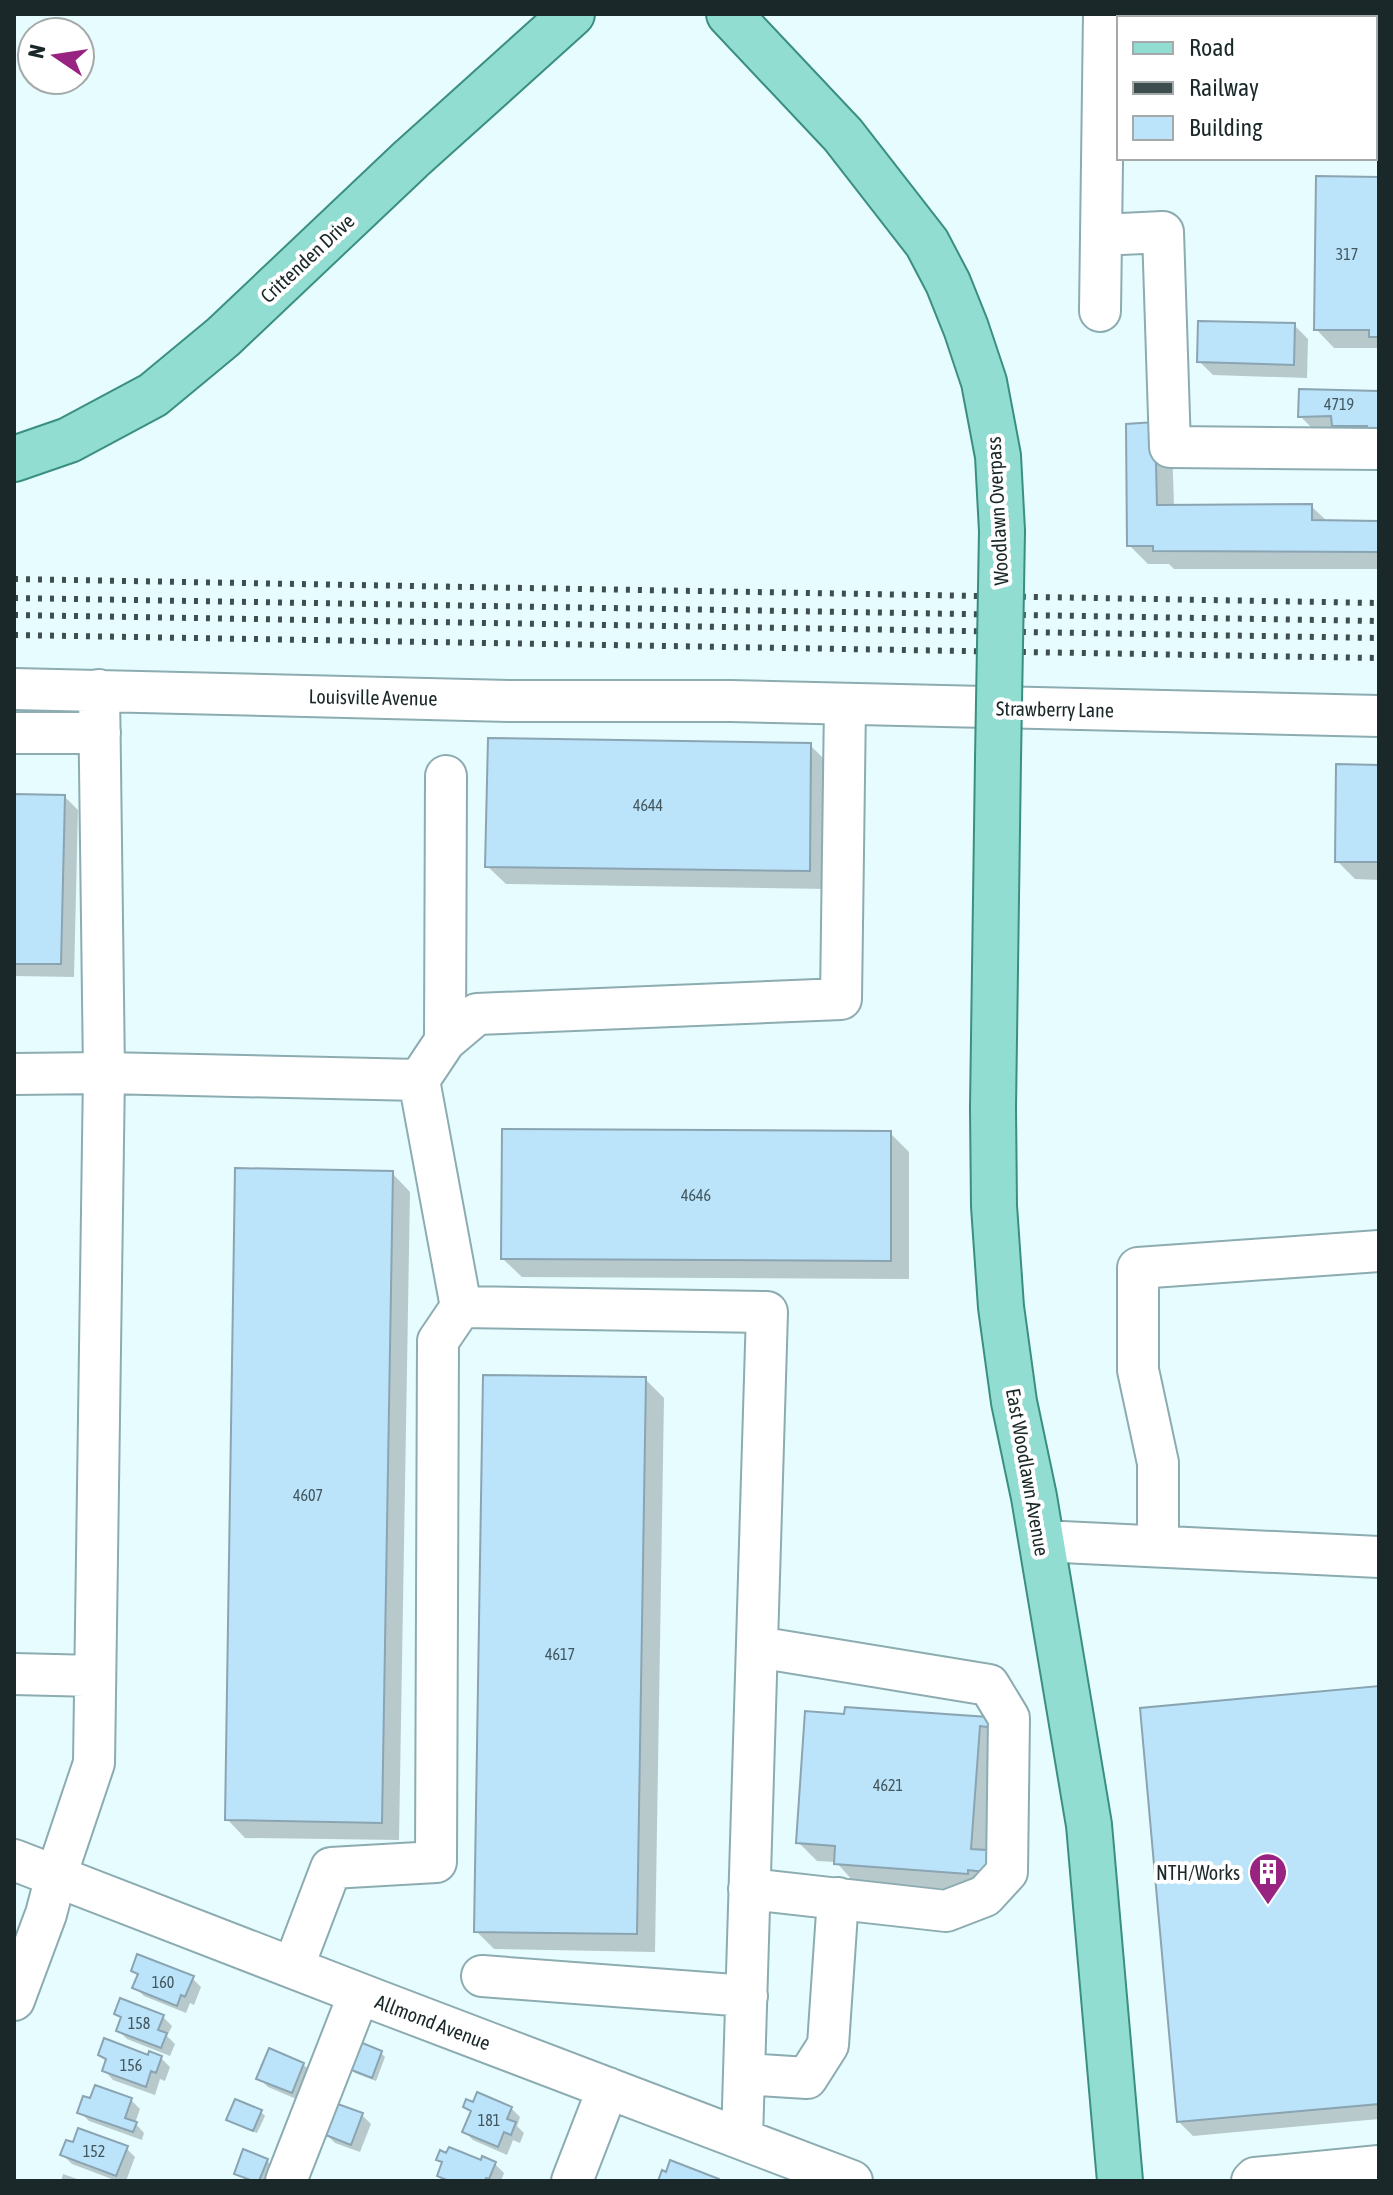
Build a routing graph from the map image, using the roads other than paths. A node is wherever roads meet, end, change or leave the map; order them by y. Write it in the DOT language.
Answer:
graph roads {
  1 [pos="572,14"];
  2 [pos="729,14"];
  3 [pos="1104,14"];
  4 [pos="1101,235"];
  5 [pos="1100,311"];
  6 [pos="1379,449"];
  7 [pos="14,459"];
  8 [pos="14,689"];
  9 [pos="99,690"];
  10 [pos="731,701"];
  11 [pos="845,704"];
  12 [pos="1379,716"];
  13 [pos="14,733"];
  14 [pos="100,733"];
  15 [pos="998,759"];
  16 [pos="446,776"];
  17 [pos="445,1041"];
  18 [pos="104,1073"];
  19 [pos="14,1074"];
  20 [pos="419,1080"];
  21 [pos="1379,1251"];
  22 [pos="461,1307"];
  23 [pos="1041,1541"];
  24 [pos="1158,1546"];
  25 [pos="1379,1557"];
  26 [pos="757,1647"];
  27 [pos="14,1674"];
  28 [pos="95,1676"];
  29 [pos="14,1860"];
  30 [pos="56,1876"];
  31 [pos="749,1889"];
  32 [pos="838,1898"];
  33 [pos="293,1968"];
  34 [pos="482,1976"];
  35 [pos="359,1994"];
  36 [pos="747,1996"];
  37 [pos="14,2000"];
  38 [pos="744,2074"];
  39 [pos="608,2088"];
  40 [pos="742,2139"];
  41 [pos="1379,2166"];
  42 [pos="286,2181"];
  43 [pos="572,2181"];
  44 [pos="852,2181"];
  45 [pos="1120,2181"];
  46 [pos="1252,2181"];
  1 -- 7 [label="main road, Crittenden Drive"];
  2 -- 15 [label="main road, Woodlawn Overpass, bridge"];
  3 -- 4 [label="street"];
  4 -- 5 [label="street"];
  4 -- 6 [label="street"];
  8 -- 9 [label="street, Louisville Avenue"];
  9 -- 10 [label="street, Louisville Avenue"];
  9 -- 14 [label="street"];
  10 -- 11 [label="street, Strawberry Lane"];
  11 -- 12 [label="street, Strawberry Lane"];
  11 -- 17 [label="street"];
  13 -- 14 [label="street"];
  14 -- 18 [label="street"];
  15 -- 23 [label="main road, East Woodlawn Avenue"];
  16 -- 17 [label="street"];
  17 -- 20 [label="street"];
  18 -- 19 [label="street"];
  18 -- 20 [label="street"];
  18 -- 28 [label="street"];
  20 -- 22 [label="street"];
  21 -- 24 [label="street"];
  22 -- 26 [label="street"];
  22 -- 33 [label="street"];
  23 -- 24 [label="street"];
  23 -- 45 [label="main road, East Woodlawn Avenue"];
  24 -- 25 [label="street"];
  26 -- 31 [label="street"];
  26 -- 32 [label="street"];
  27 -- 28 [label="street"];
  28 -- 30 [label="street"];
  29 -- 30 [label="street, Allmond Avenue"];
  30 -- 33 [label="street, Allmond Avenue"];
  30 -- 37 [label="street"];
  31 -- 32 [label="street"];
  31 -- 36 [label="street"];
  32 -- 38 [label="street"];
  33 -- 35 [label="street, Allmond Avenue"];
  34 -- 36 [label="street"];
  35 -- 39 [label="street, Allmond Avenue"];
  35 -- 42 [label="street"];
  36 -- 38 [label="street"];
  38 -- 40 [label="street"];
  39 -- 40 [label="street, Allmond Avenue"];
  39 -- 43 [label="street"];
  40 -- 44 [label="street, Allmond Avenue"];
  41 -- 46 [label="street"];
}
